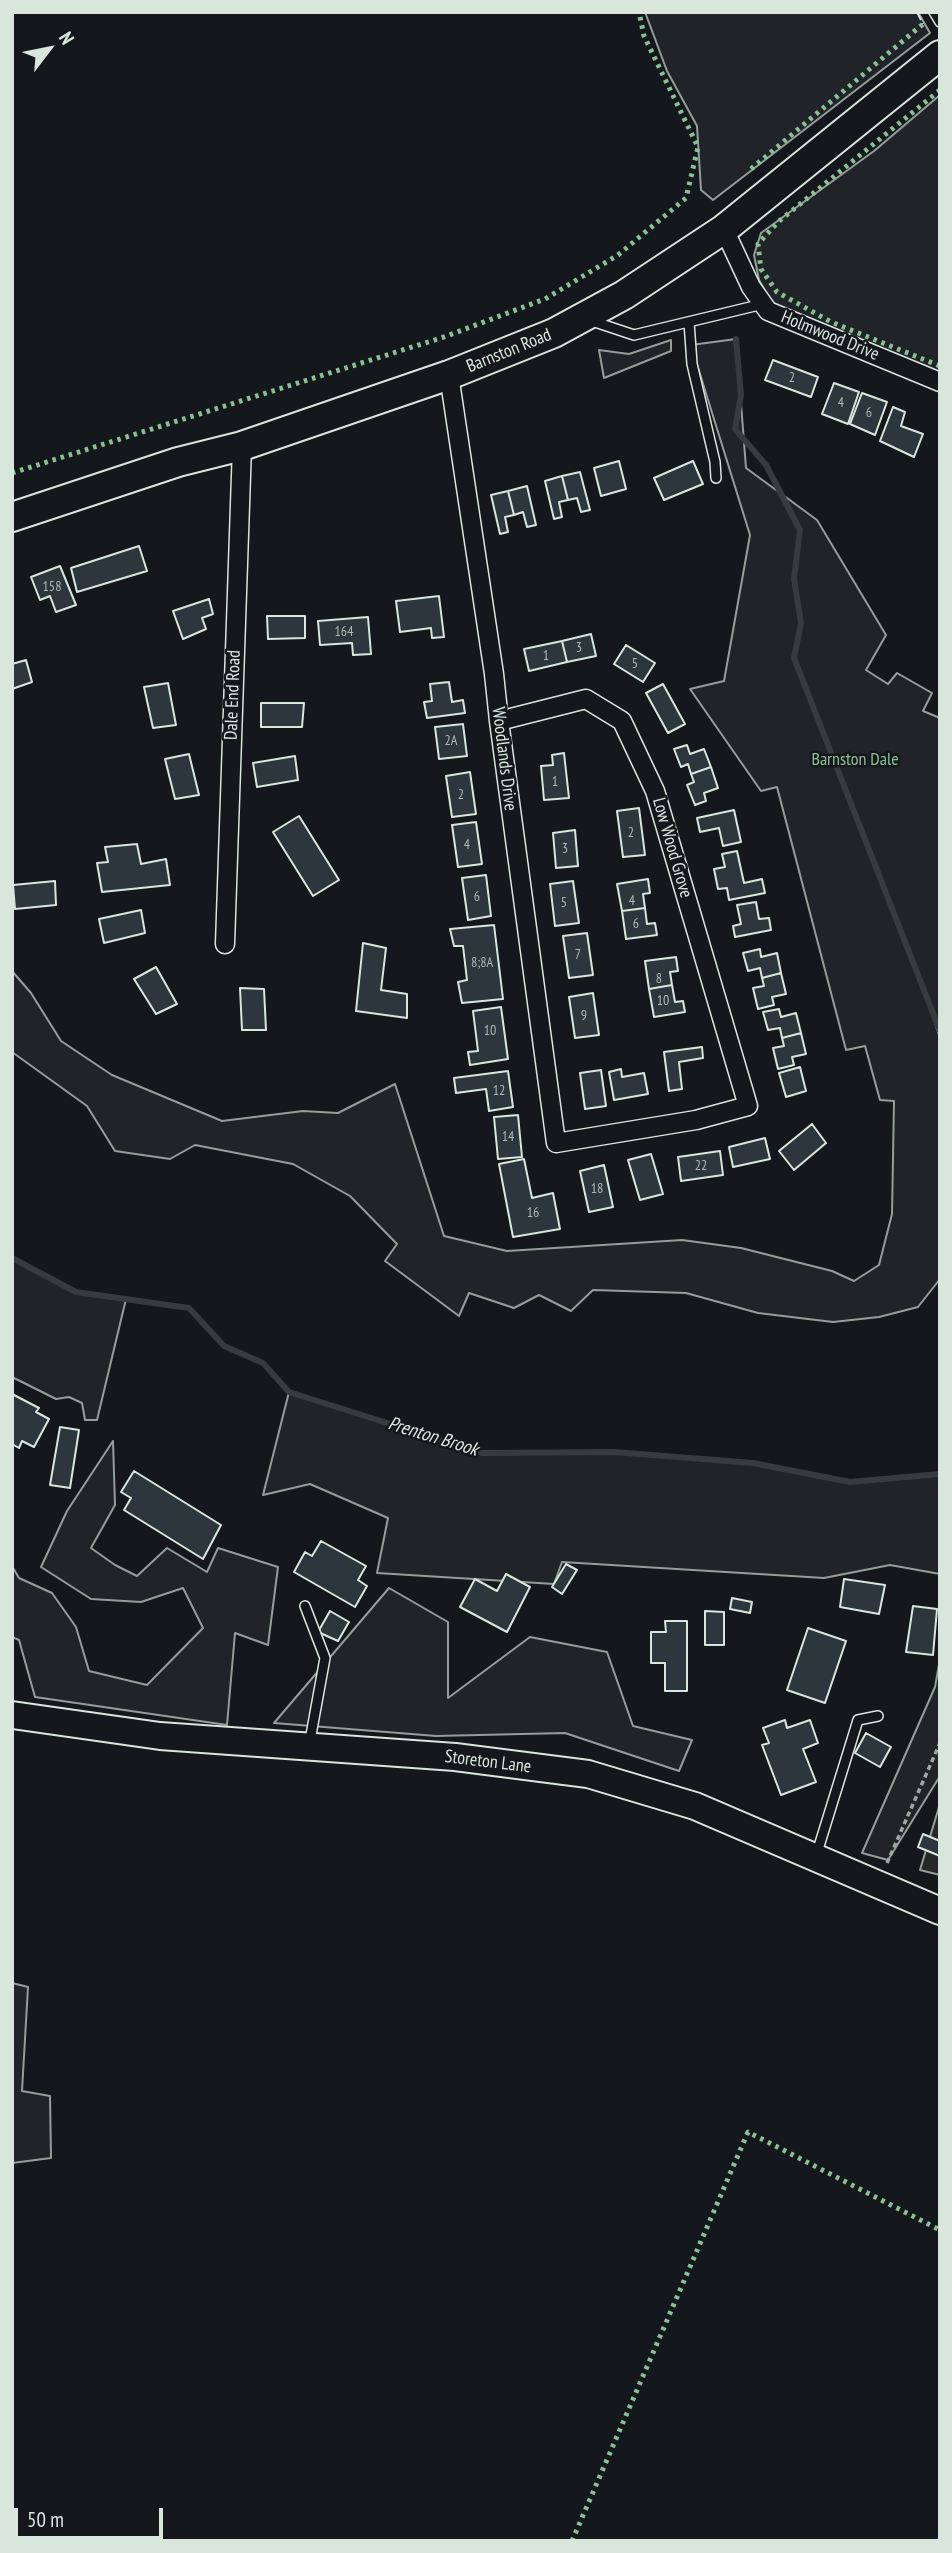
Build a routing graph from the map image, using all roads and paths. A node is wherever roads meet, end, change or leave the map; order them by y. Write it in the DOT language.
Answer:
graph roads {
  1 [pos="934,12"];
  2 [pos="940,22"];
  3 [pos="940,55"];
  4 [pos="724,229"];
  5 [pos="763,304"];
  6 [pos="582,318"];
  7 [pos="689,321"];
  8 [pos="449,375"];
  9 [pos="940,382"];
  10 [pos="242,446"];
  11 [pos="716,478"];
  12 [pos="12,517"];
  13 [pos="499,721"];
  14 [pos="225,944"];
  15 [pos="556,1143"];
  16 [pos="305,1606"];
  17 [pos="12,1715"];
  18 [pos="878,1716"];
  19 [pos="940,1743"];
  20 [pos="309,1746"];
  21 [pos="816,1858"];
  22 [pos="876,1886"];
  23 [pos="940,1911"];
  1 -- 2 [label="lane"];
  3 -- 4 [label="main road, Barnston Road"];
  4 -- 5 [label="street, Holmwood Drive"];
  4 -- 6 [label="main road, Barnston Road"];
  5 -- 7 [label="lane"];
  5 -- 9 [label="street, Holmwood Drive"];
  6 -- 7 [label="lane"];
  6 -- 8 [label="main road, Barnston Road"];
  7 -- 11 [label="lane"];
  8 -- 10 [label="main road, Barnston Road"];
  8 -- 13 [label="street, Woodlands Drive"];
  10 -- 12 [label="main road, Barnston Road"];
  10 -- 14 [label="street, Dale End Road"];
  13 -- 15 [label="street, Woodlands Drive"];
  13 -- 15 [label="street, Low Wood Grove"];
  16 -- 20 [label="lane"];
  17 -- 20 [label="street, Storeton Lane"];
  18 -- 21 [label="lane"];
  19 -- 22 [label="path"];
  20 -- 21 [label="street, Storeton Lane"];
  21 -- 22 [label="street, Storeton Lane"];
  22 -- 23 [label="street, Storeton Lane"];
}
